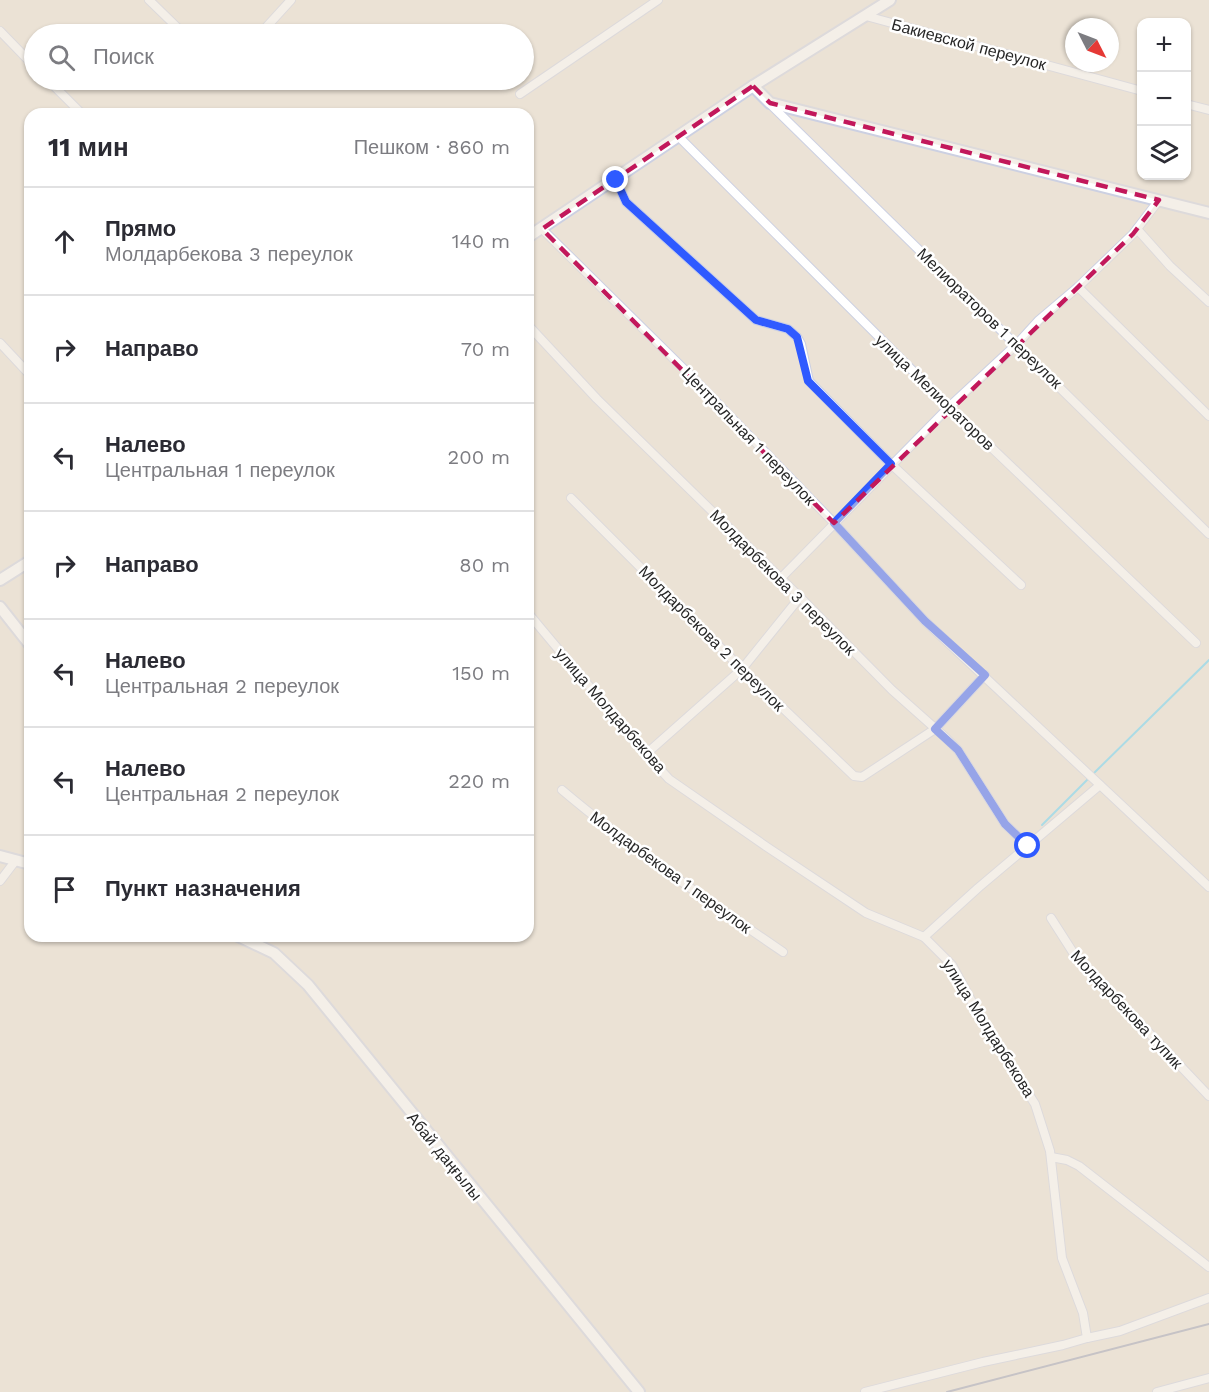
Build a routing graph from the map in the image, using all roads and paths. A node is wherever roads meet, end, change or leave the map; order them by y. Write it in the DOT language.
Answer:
graph roads {
  1 [pos="150,0"];
  2 [pos="291,0"];
  3 [pos="658,0"];
  4 [pos="890,0"];
  5 [pos="866,16"];
  6 [pos="174,24"];
  7 [pos="269,24"];
  8 [pos="0,31"];
  9 [pos="24,56"];
  10 [pos="534,84"];
  11 [pos="753,86"];
  12 [pos="58,90"];
  13 [pos="526,90"];
  14 [pos="1137,90"];
  15 [pos="520,94"];
  16 [pos="770,103"];
  17 [pos="1191,105"];
  18 [pos="76,108"];
  19 [pos="1209,110"];
  20 [pos="679,137"];
  21 [pos="616,180"];
  22 [pos="1160,200"];
  23 [pos="1209,213"];
  24 [pos="542,229"];
  25 [pos="1137,230"];
  26 [pos="534,234"];
  27 [pos="1078,287"];
  28 [pos="1209,302"];
  29 [pos="534,331"];
  30 [pos="0,343"];
  31 [pos="1017,344"];
  32 [pos="24,369"];
  33 [pos="949,407"];
  34 [pos="1209,416"];
  35 [pos="891,464"];
  36 [pos="571,498"];
  37 [pos="834,523"];
  38 [pos="1209,534"];
  39 [pos="24,565"];
  40 [pos="780,579"];
  41 [pos="0,580"];
  42 [pos="1021,585"];
  43 [pos="800,597"];
  44 [pos="0,607"];
  45 [pos="534,620"];
  46 [pos="24,637"];
  47 [pos="1196,643"];
  48 [pos="741,669"];
  49 [pos="985,675"];
  50 [pos="935,729"];
  51 [pos="646,754"];
  52 [pos="1100,785"];
  53 [pos="562,790"];
  54 [pos="1028,846"];
  55 [pos="0,856"];
  56 [pos="16,860"];
  57 [pos="24,862"];
  58 [pos="0,881"];
  59 [pos="1209,887"];
  60 [pos="1051,918"];
  61 [pos="924,937"];
  62 [pos="261,942"];
  63 [pos="783,952"];
  64 [pos="1209,1096"];
  65 [pos="1051,1157"];
  66 [pos="1209,1268"];
  67 [pos="1209,1298"];
  68 [pos="1087,1338"];
  69 [pos="1209,1378"];
  70 [pos="639,1392"];
  71 [pos="865,1392"];
  72 [pos="1156,1392"];
  1 -- 6 [label="street"];
  2 -- 7 [label="street"];
  3 -- 10 [label="street"];
  4 -- 5 [label="street"];
  5 -- 11 [label="street"];
  5 -- 14 [label="street, Бакиевской переулок"];
  8 -- 9 [label="street"];
  11 -- 16 [label="street"];
  11 -- 20 [label="street"];
  12 -- 18 [label="street"];
  13 -- 15 [label="street"];
  16 -- 22 [label="street"];
  16 -- 31 [label="street, Мелиораторов 1 переулок"];
  17 -- 19 [label="street"];
  20 -- 21 [label="street"];
  20 -- 33 [label="street, улица Мелиораторов"];
  21 -- 24 [label="street"];
  21 -- 35 [label="street"];
  22 -- 23 [label="street"];
  22 -- 25 [label="street"];
  24 -- 26 [label="street"];
  24 -- 37 [label="street, Центральная 1 переулок"];
  25 -- 27 [label="street"];
  25 -- 28 [label="street"];
  27 -- 31 [label="street"];
  27 -- 34 [label="street"];
  29 -- 40 [label="street, Молдарбекова 3 переулок"];
  30 -- 32 [label="street"];
  31 -- 33 [label="street"];
  31 -- 38 [label="street, Мелиораторов 1 переулок"];
  33 -- 35 [label="street"];
  33 -- 47 [label="street, улица Мелиораторов"];
  35 -- 37 [label="street"];
  35 -- 42 [label="street"];
  36 -- 48 [label="street, Молдарбекова 2 переулок"];
  37 -- 40 [label="street"];
  37 -- 49 [label="street, Центральная 1 переулок"];
  39 -- 41 [label="street"];
  40 -- 43 [label="street, Молдарбекова 3 переулок"];
  43 -- 48 [label="street"];
  43 -- 50 [label="street, Молдарбекова 3 переулок"];
  44 -- 46 [label="street"];
  45 -- 51 [label="street, улица Молдарбекова"];
  48 -- 50 [label="street, Молдарбекова 2 переулок"];
  48 -- 51 [label="street"];
  49 -- 50 [label="street"];
  49 -- 52 [label="street, Центральная 1 переулок"];
  50 -- 54 [label="street, Молдарбекова 3 переулок"];
  51 -- 61 [label="street, улица Молдарбекова"];
  52 -- 54 [label="street"];
  52 -- 59 [label="street, Центральная 1 переулок"];
  53 -- 63 [label="street, Молдарбекова 1 переулок"];
  54 -- 61 [label="street"];
  55 -- 56 [label="street"];
  56 -- 57 [label="street"];
  56 -- 58 [label="street"];
  60 -- 64 [label="street, Молдарбекова тупик"];
  61 -- 65 [label="street, улица Молдарбекова"];
  62 -- 70 [label="street, Абай даңғылы"];
  65 -- 66 [label="street"];
  65 -- 68 [label="street, улица Молдарбекова"];
  67 -- 68 [label="street"];
  68 -- 71 [label="street"];
  69 -- 72 [label="street"];
}
